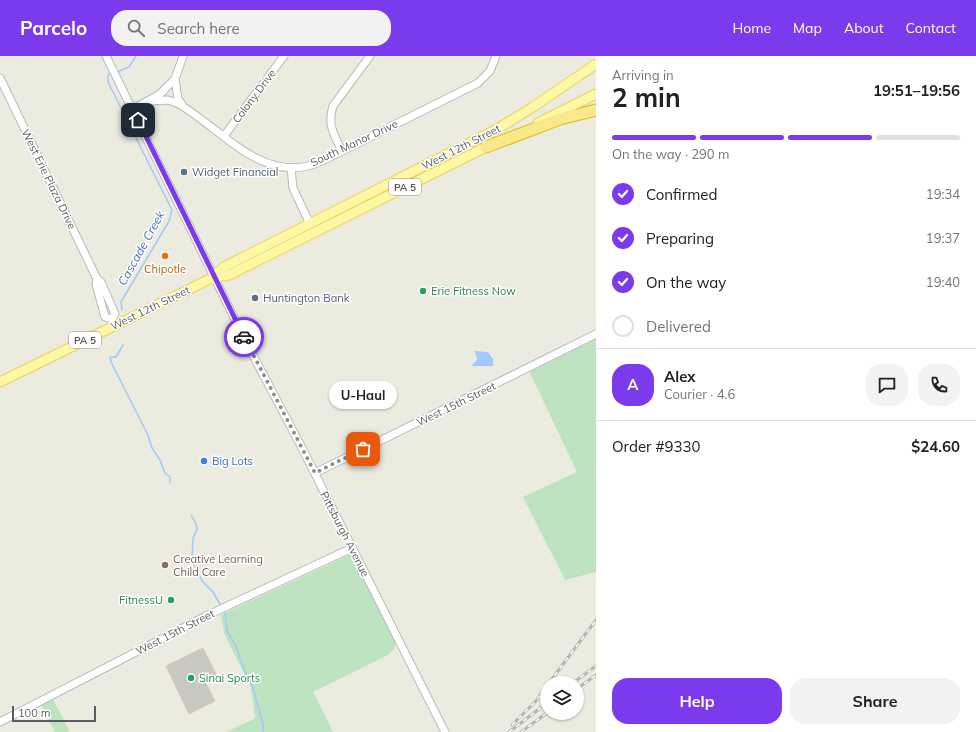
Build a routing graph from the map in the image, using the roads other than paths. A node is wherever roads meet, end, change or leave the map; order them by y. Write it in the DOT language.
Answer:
graph roads {
  1 [pos="106,56"];
  2 [pos="183,56"];
  3 [pos="284,56"];
  4 [pos="370,56"];
  5 [pos="496,56"];
  6 [pos="596,64"];
  7 [pos="0,78"];
  8 [pos="175,79"];
  9 [pos="596,94"];
  10 [pos="150,101"];
  11 [pos="183,106"];
  12 [pos="133,109"];
  13 [pos="596,110"];
  14 [pos="224,136"];
  15 [pos="486,147"];
  16 [pos="342,151"];
  17 [pos="291,168"];
  18 [pos="310,224"];
  19 [pos="214,277"];
  20 [pos="114,322"];
  21 [pos="596,334"];
  22 [pos="0,382"];
  23 [pos="315,473"];
  24 [pos="352,548"];
  25 [pos="0,722"];
  26 [pos="445,732"];
  1 -- 12 [label="street, Pittsburgh Avenue"];
  2 -- 8 [label="street"];
  3 -- 14 [label="street, Colony Drive"];
  4 -- 16 [label="street"];
  5 -- 16 [label="street, South Manor Drive"];
  6 -- 18 [label="main road, West 12th Street / PA 5"];
  7 -- 20 [label="street, West Erie Plaza Drive"];
  8 -- 10 [label="street"];
  8 -- 11 [label="street"];
  9 -- 15 [label="main road, West 12th Street / PA 5"];
  10 -- 11 [label="street, South Manor Drive"];
  10 -- 12 [label="street"];
  11 -- 14 [label="street, South Manor Drive"];
  12 -- 19 [label="street, Pittsburgh Avenue"];
  13 -- 15 [label="highway"];
  14 -- 17 [label="street, South Manor Drive"];
  15 -- 19 [label="main road, West 12th Street / PA 5"];
  16 -- 17 [label="street, South Manor Drive"];
  17 -- 18 [label="street"];
  18 -- 19 [label="main road, West 12th Street / PA 5"];
  19 -- 20 [label="main road, West 12th Street / PA 5"];
  19 -- 23 [label="street, Pittsburgh Avenue"];
  20 -- 22 [label="main road, West 12th Street / PA 5"];
  21 -- 23 [label="street, West 15th Street"];
  23 -- 24 [label="street, Pittsburgh Avenue"];
  24 -- 25 [label="street, West 15th Street"];
  24 -- 26 [label="street, Pittsburgh Avenue"];
}
